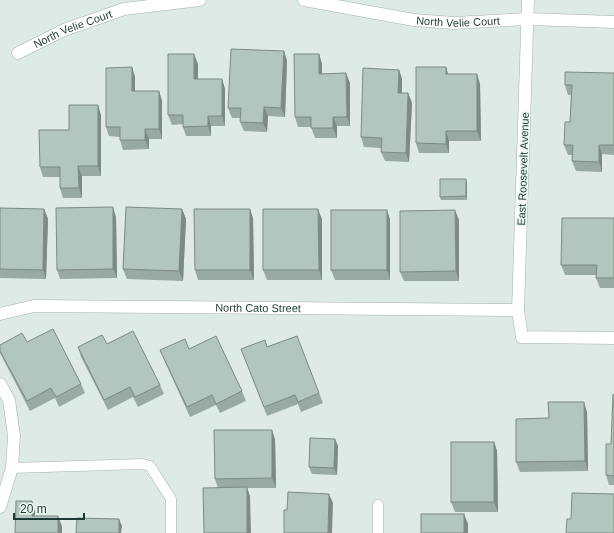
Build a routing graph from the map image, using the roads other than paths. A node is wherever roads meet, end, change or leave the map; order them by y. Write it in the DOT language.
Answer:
graph roads {
  1 [pos="200,0"];
  2 [pos="304,0"];
  3 [pos="528,0"];
  4 [pos="528,19"];
  5 [pos="614,22"];
  6 [pos="18,53"];
  7 [pos="518,310"];
  8 [pos="0,314"];
  9 [pos="614,338"];
  10 [pos="0,384"];
  11 [pos="12,468"];
  12 [pos="3,487"];
  13 [pos="378,505"];
  14 [pos="0,506"];
  15 [pos="171,533"];
  16 [pos="378,533"];
  1 -- 6 [label="street, North Velie Court"];
  2 -- 4 [label="street, North Velie Court"];
  3 -- 4 [label="street, East Roosevelt Avenue"];
  4 -- 5 [label="street, North Velie Court"];
  4 -- 7 [label="street, East Roosevelt Avenue"];
  7 -- 8 [label="street, North Cato Street"];
  7 -- 9 [label="street, East Roosevelt Avenue"];
  10 -- 11 [label="street"];
  11 -- 12 [label="street"];
  11 -- 15 [label="lane"];
  12 -- 14 [label="street"];
  13 -- 16 [label="lane"];
}
